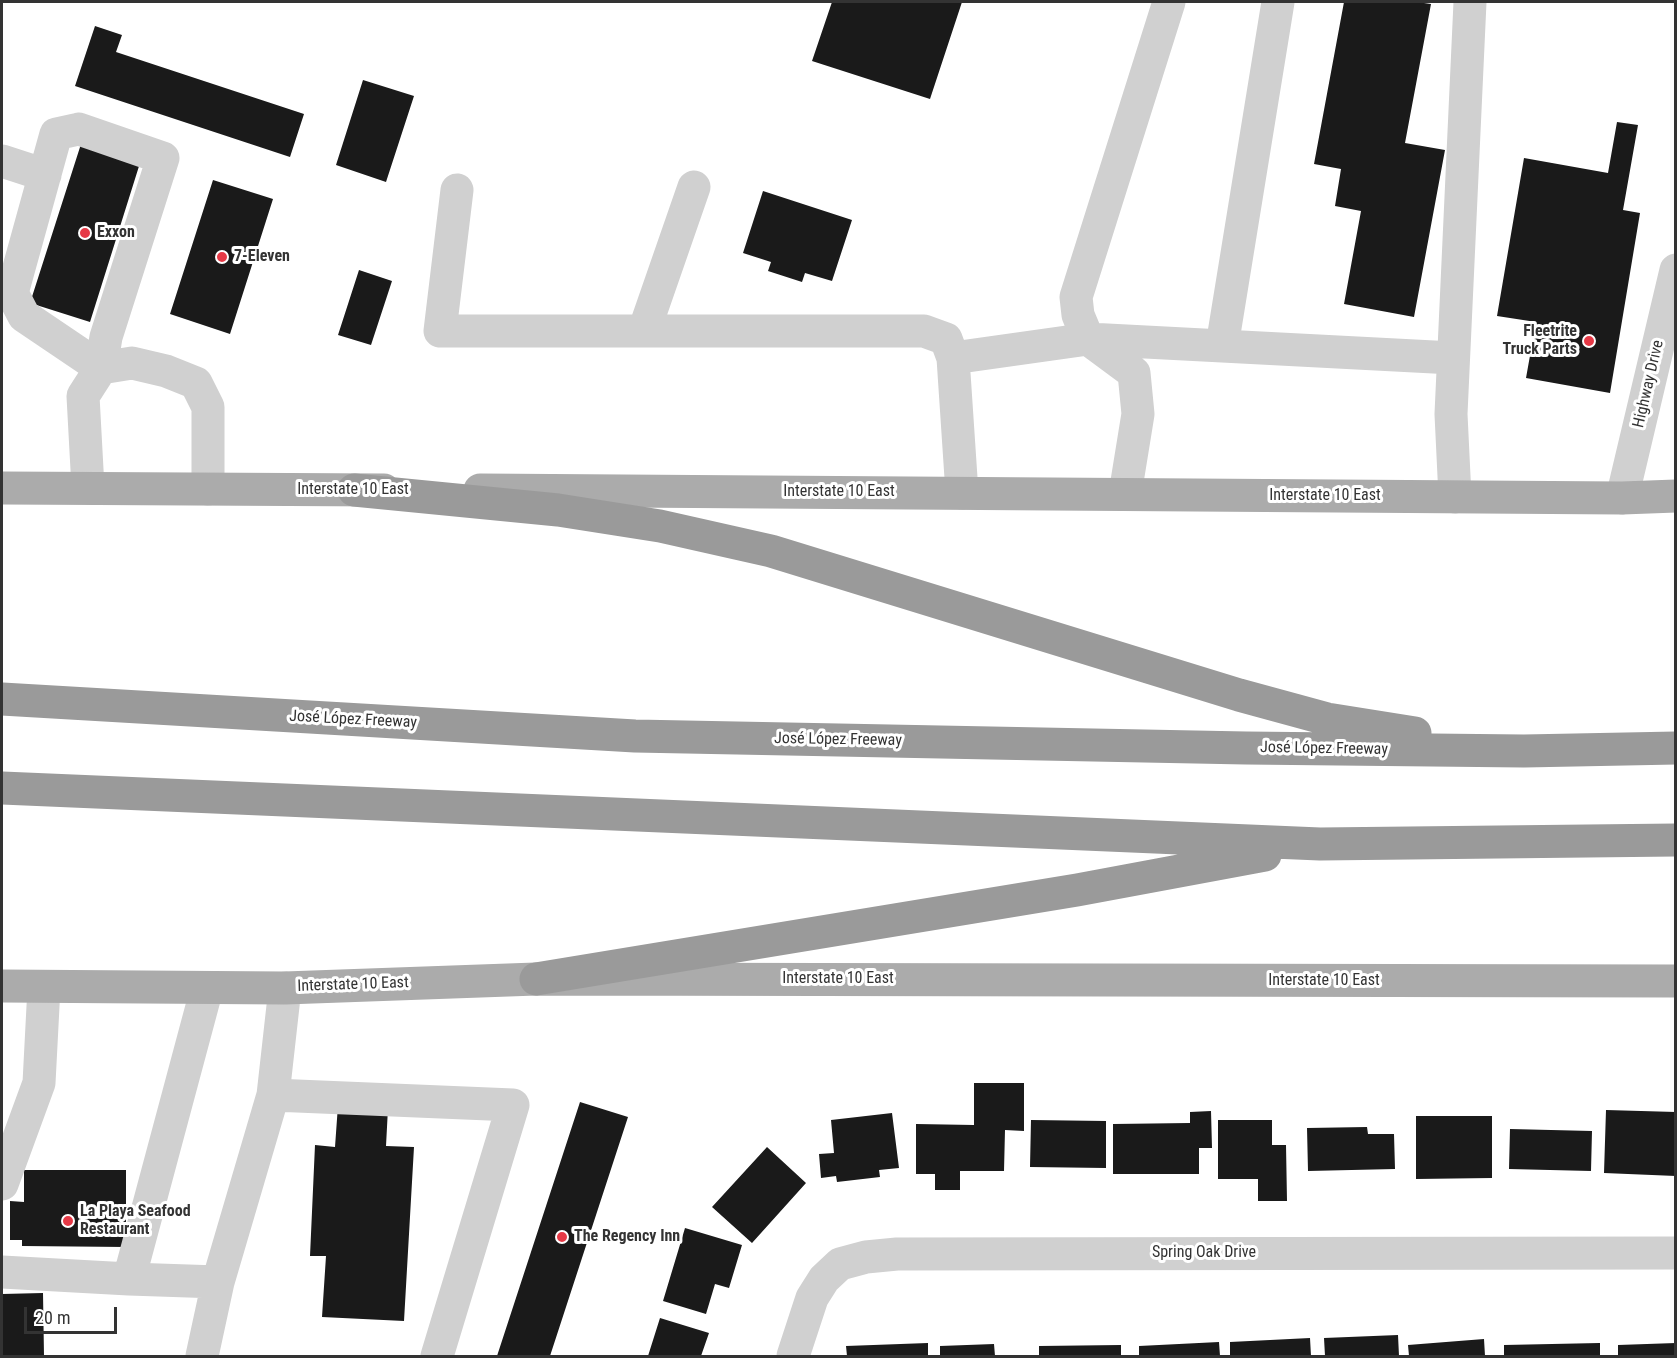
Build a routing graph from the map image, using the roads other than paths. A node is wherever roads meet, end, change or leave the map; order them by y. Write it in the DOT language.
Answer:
graph roads {
  1 [pos="1169,2"];
  2 [pos="1278,2"];
  3 [pos="1470,2"];
  4 [pos="2,161"];
  5 [pos="45,175"];
  6 [pos="694,187"];
  7 [pos="457,190"];
  8 [pos="1676,270"];
  9 [pos="7,291"];
  10 [pos="644,331"];
  11 [pos="1088,339"];
  12 [pos="1222,346"];
  13 [pos="952,358"];
  14 [pos="1453,358"];
  15 [pos="101,368"];
  16 [pos="2,488"];
  17 [pos="88,488"];
  18 [pos="207,489"];
  19 [pos="354,490"];
  20 [pos="962,493"];
  21 [pos="1125,494"];
  22 [pos="1676,496"];
  23 [pos="1455,497"];
  24 [pos="1622,498"];
  25 [pos="2,699"];
  26 [pos="1676,748"];
  27 [pos="1524,751"];
  28 [pos="2,788"];
  29 [pos="1676,840"];
  30 [pos="1320,844"];
  31 [pos="536,979"];
  32 [pos="1676,981"];
  33 [pos="2,986"];
  34 [pos="44,987"];
  35 [pos="207,988"];
  36 [pos="285,988"];
  37 [pos="273,1095"];
  38 [pos="2,1184"];
  39 [pos="1676,1253"];
  40 [pos="2,1272"];
  41 [pos="129,1279"];
  42 [pos="218,1282"];
  43 [pos="202,1356"];
  44 [pos="436,1356"];
  45 [pos="793,1356"];
  1 -- 11 [label="street"];
  2 -- 12 [label="street"];
  3 -- 14 [label="street"];
  4 -- 5 [label="street"];
  5 -- 9 [label="street"];
  5 -- 15 [label="street"];
  6 -- 10 [label="street"];
  7 -- 10 [label="street"];
  8 -- 24 [label="street, Highway Drive"];
  9 -- 15 [label="street"];
  10 -- 13 [label="street"];
  11 -- 12 [label="street"];
  11 -- 13 [label="street"];
  11 -- 21 [label="street"];
  12 -- 14 [label="street"];
  13 -- 20 [label="street"];
  14 -- 23 [label="street"];
  15 -- 17 [label="street"];
  15 -- 18 [label="street"];
  16 -- 17 [label="main road, Interstate 10 East"];
  17 -- 18 [label="main road, Interstate 10 East"];
  18 -- 19 [label="main road, Interstate 10 East"];
  19 -- 20 [label="main road, Interstate 10 East"];
  19 -- 27 [label="highway"];
  20 -- 21 [label="main road, Interstate 10 East"];
  21 -- 23 [label="main road, Interstate 10 East"];
  22 -- 24 [label="main road, Interstate 10 East"];
  23 -- 24 [label="main road, Interstate 10 East"];
  25 -- 27 [label="highway, José López Freeway"];
  26 -- 27 [label="highway, José López Freeway"];
  28 -- 30 [label="highway"];
  29 -- 30 [label="highway"];
  30 -- 31 [label="highway"];
  31 -- 32 [label="main road, Interstate 10 East"];
  31 -- 36 [label="main road, Interstate 10 East"];
  33 -- 34 [label="main road, Interstate 10 East"];
  34 -- 35 [label="main road, Interstate 10 East"];
  34 -- 38 [label="street"];
  35 -- 36 [label="main road, Interstate 10 East"];
  35 -- 41 [label="street"];
  36 -- 37 [label="street"];
  37 -- 42 [label="street"];
  37 -- 44 [label="street"];
  39 -- 45 [label="street, Spring Oak Drive"];
  40 -- 41 [label="street"];
  41 -- 42 [label="street"];
  42 -- 43 [label="street"];
}
